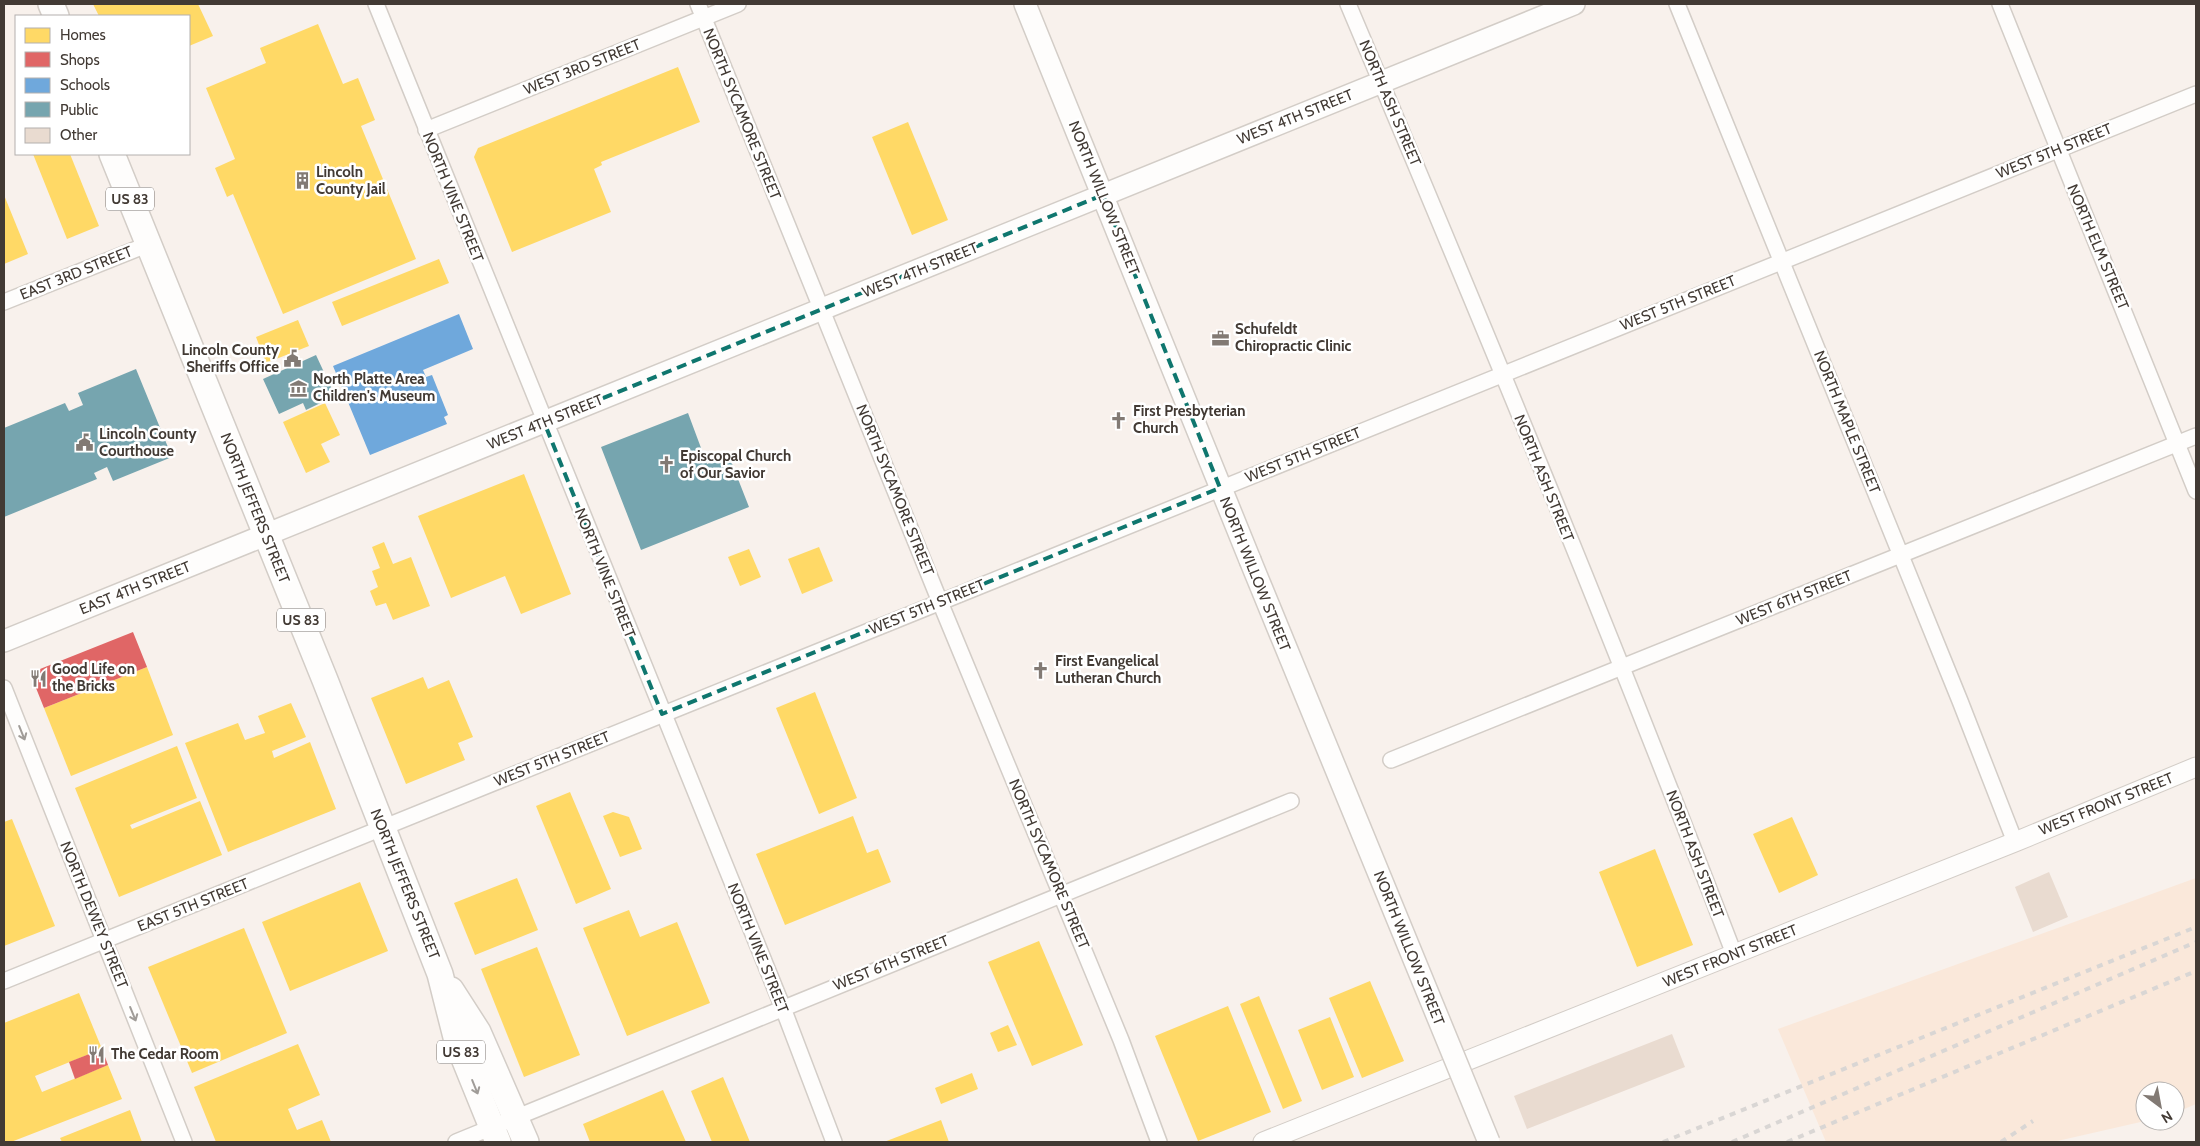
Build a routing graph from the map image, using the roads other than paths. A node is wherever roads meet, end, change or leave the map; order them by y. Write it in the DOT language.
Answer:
graph roads {
  1 [pos="376,4"];
  2 [pos="738,4"];
  3 [pos="1025,4"];
  4 [pos="1348,4"];
  5 [pos="1574,4"];
  6 [pos="1677,4"];
  7 [pos="2000,4"];
  8 [pos="700,11"];
  9 [pos="1381,82"];
  10 [pos="2196,94"];
  11 [pos="426,130"];
  12 [pos="2058,149"];
  13 [pos="112,155"];
  14 [pos="1103,196"];
  15 [pos="149,244"];
  16 [pos="1781,262"];
  17 [pos="4,302"];
  18 [pos="822,310"];
  19 [pos="1502,374"];
  20 [pos="544,422"];
  21 [pos="2196,436"];
  22 [pos="2177,443"];
  23 [pos="1220,488"];
  24 [pos="2196,490"];
  25 [pos="266,535"];
  26 [pos="1901,555"];
  27 [pos="940,602"];
  28 [pos="4,641"];
  29 [pos="1621,668"];
  30 [pos="4,688"];
  31 [pos="662,714"];
  32 [pos="1391,760"];
  33 [pos="2196,767"];
  34 [pos="1291,801"];
  35 [pos="382,828"];
  36 [pos="2015,842"];
  37 [pos="1061,894"];
  38 [pos="104,940"];
  39 [pos="1414,946"];
  40 [pos="1734,954"];
  41 [pos="440,974"];
  42 [pos="4,981"];
  43 [pos="782,1008"];
  44 [pos="1461,1063"];
  45 [pos="515,1118"];
  46 [pos="495,1135"];
  47 [pos="184,1142"];
  48 [pos="456,1142"];
  49 [pos="526,1142"];
  50 [pos="834,1142"];
  51 [pos="1159,1142"];
  52 [pos="1263,1142"];
  53 [pos="1489,1142"];
  1 -- 11 [label="street, NORTH VINE STREET"];
  2 -- 8 [label="street, WEST 3RD STREET"];
  3 -- 14 [label="main road, NORTH WILLOW STREET"];
  4 -- 9 [label="street, NORTH ASH STREET"];
  5 -- 9 [label="main road, WEST 4TH STREET"];
  6 -- 16 [label="street, NORTH MAPLE STREET"];
  7 -- 12 [label="street, NORTH ELM STREET"];
  8 -- 11 [label="street, WEST 3RD STREET"];
  8 -- 18 [label="street, NORTH SYCAMORE STREET"];
  9 -- 14 [label="main road, WEST 4TH STREET"];
  9 -- 19 [label="street, NORTH ASH STREET"];
  10 -- 12 [label="street, WEST 5TH STREET"];
  11 -- 20 [label="street, NORTH VINE STREET"];
  12 -- 16 [label="street, WEST 5TH STREET"];
  12 -- 22 [label="street, NORTH ELM STREET"];
  13 -- 15 [label="highway, NORTH JEFFERS STREET / US 83"];
  14 -- 18 [label="main road, WEST 4TH STREET"];
  14 -- 23 [label="main road, NORTH WILLOW STREET"];
  15 -- 17 [label="street, EAST 3RD STREET"];
  15 -- 25 [label="highway, NORTH JEFFERS STREET / US 83"];
  16 -- 19 [label="street, WEST 5TH STREET"];
  16 -- 26 [label="street, NORTH MAPLE STREET"];
  18 -- 20 [label="main road, WEST 4TH STREET"];
  18 -- 27 [label="street, NORTH SYCAMORE STREET"];
  19 -- 23 [label="street, WEST 5TH STREET"];
  19 -- 29 [label="street, NORTH ASH STREET"];
  20 -- 25 [label="main road, WEST 4TH STREET"];
  20 -- 31 [label="street, NORTH VINE STREET"];
  21 -- 22 [label="street, WEST 6TH STREET"];
  22 -- 24 [label="street, NORTH ELM STREET"];
  22 -- 26 [label="street, WEST 6TH STREET"];
  23 -- 27 [label="street, WEST 5TH STREET"];
  23 -- 53 [label="main road, NORTH WILLOW STREET, bridge"];
  25 -- 28 [label="main road, EAST 4TH STREET"];
  25 -- 35 [label="highway, NORTH JEFFERS STREET / US 83"];
  26 -- 29 [label="street, WEST 6TH STREET"];
  26 -- 36 [label="street, NORTH MAPLE STREET"];
  27 -- 31 [label="street, WEST 5TH STREET"];
  27 -- 37 [label="street, NORTH SYCAMORE STREET"];
  29 -- 32 [label="street, WEST 6TH STREET"];
  29 -- 40 [label="street, NORTH ASH STREET"];
  30 -- 38 [label="street, NORTH DEWEY STREET, one-way"];
  31 -- 35 [label="street, WEST 5TH STREET"];
  31 -- 43 [label="street, NORTH VINE STREET"];
  33 -- 36 [label="street, WEST FRONT STREET"];
  34 -- 37 [label="street, WEST 6TH STREET"];
  35 -- 38 [label="street, EAST 5TH STREET"];
  35 -- 41 [label="highway, NORTH JEFFERS STREET / US 83"];
  36 -- 40 [label="street, WEST FRONT STREET"];
  37 -- 43 [label="street, WEST 6TH STREET"];
  37 -- 51 [label="street, NORTH SYCAMORE STREET"];
  38 -- 42 [label="street, EAST 5TH STREET"];
  38 -- 47 [label="street, NORTH DEWEY STREET, one-way"];
  39 -- 44 [label="street, NORTH WILLOW STREET"];
  40 -- 44 [label="street, WEST FRONT STREET"];
  41 -- 45 [label="highway, NORTH JEFFERS STREET / US 83"];
  41 -- 46 [label="highway, NORTH JEFFERS STREET / US 83, one-way"];
  43 -- 45 [label="street, WEST 6TH STREET"];
  43 -- 50 [label="street, NORTH VINE STREET"];
  44 -- 52 [label="street, WEST FRONT STREET"];
  45 -- 46 [label="street, WEST 6TH STREET"];
  45 -- 49 [label="highway, NORTH JEFFERS STREET / US 83"];
  46 -- 48 [label="street, WEST 6TH STREET"];
}
